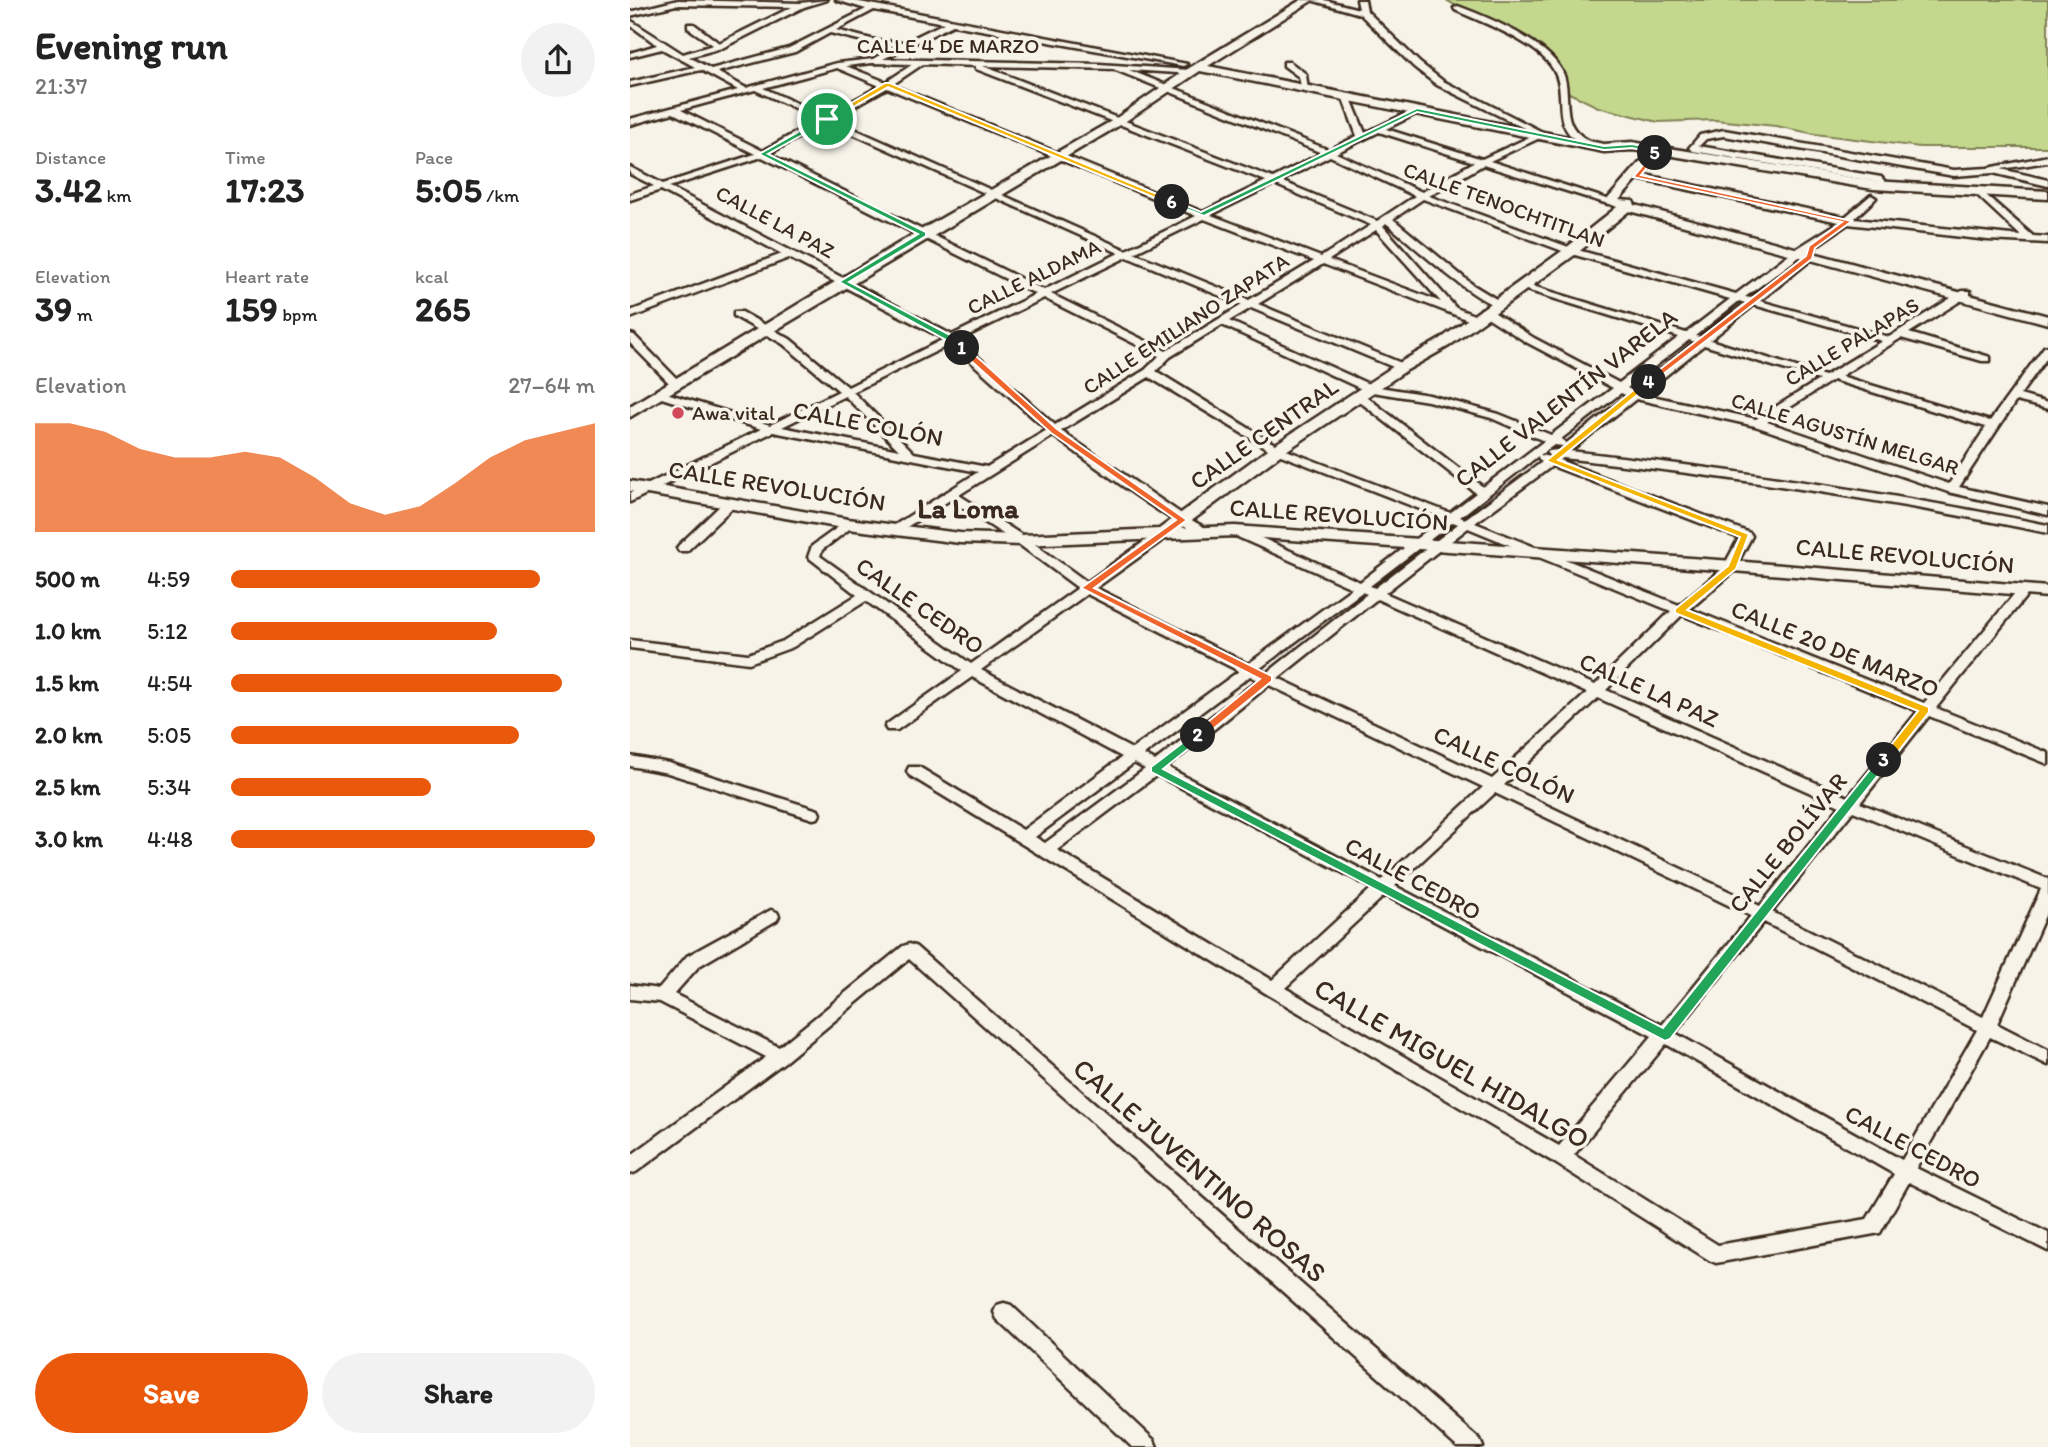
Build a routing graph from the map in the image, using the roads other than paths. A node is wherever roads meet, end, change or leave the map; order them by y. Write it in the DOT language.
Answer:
graph roads {
  1 [pos="688,0"];
  2 [pos="823,0"];
  3 [pos="840,0"];
  4 [pos="1308,0"];
  5 [pos="1315,0"];
  6 [pos="1361,0"];
  7 [pos="677,3"];
  8 [pos="802,5"];
  9 [pos="873,8"];
  10 [pos="1458,8"];
  11 [pos="1363,12"];
  12 [pos="630,14"];
  13 [pos="630,22"];
  14 [pos="952,22"];
  15 [pos="691,26"];
  16 [pos="634,29"];
  17 [pos="830,30"];
  18 [pos="908,44"];
  19 [pos="663,46"];
  20 [pos="719,46"];
  21 [pos="630,55"];
  22 [pos="683,56"];
  23 [pos="872,61"];
  24 [pos="921,62"];
  25 [pos="967,63"];
  26 [pos="1287,64"];
  27 [pos="837,65"];
  28 [pos="1116,68"];
  29 [pos="708,69"];
  30 [pos="1194,70"];
  31 [pos="630,84"];
  32 [pos="887,85"];
  33 [pos="1168,88"];
  34 [pos="749,89"];
  35 [pos="1305,89"];
  36 [pos="1346,96"];
  37 [pos="672,109"];
  38 [pos="1417,110"];
  39 [pos="827,119"];
  40 [pos="1119,121"];
  41 [pos="630,122"];
  42 [pos="1378,129"];
  43 [pos="1362,137"];
  44 [pos="1544,137"];
  45 [pos="1594,146"];
  46 [pos="1658,150"];
  47 [pos="1329,153"];
  48 [pos="762,154"];
  49 [pos="1061,155"];
  50 [pos="2048,159"];
  51 [pos="1479,163"];
  52 [pos="1997,168"];
  53 [pos="630,170"];
  54 [pos="2048,174"];
  55 [pos="1636,176"];
  56 [pos="1274,181"];
  57 [pos="2048,183"];
  58 [pos="1884,185"];
  59 [pos="664,187"];
  60 [pos="1979,192"];
  61 [pos="994,193"];
  62 [pos="2048,195"];
  63 [pos="1422,196"];
  64 [pos="630,197"];
  65 [pos="1871,198"];
  66 [pos="1616,202"];
  67 [pos="1202,215"];
  68 [pos="1381,221"];
  69 [pos="1849,221"];
  70 [pos="924,234"];
  71 [pos="2030,239"];
  72 [pos="2048,240"];
  73 [pos="1571,251"];
  74 [pos="1806,252"];
  75 [pos="1126,253"];
  76 [pos="790,254"];
  77 [pos="1323,260"];
  78 [pos="843,282"];
  79 [pos="1523,286"];
  80 [pos="1042,295"];
  81 [pos="1964,295"];
  82 [pos="1738,298"];
  83 [pos="1752,302"];
  84 [pos="1250,303"];
  85 [pos="1453,310"];
  86 [pos="1486,311"];
  87 [pos="737,314"];
  88 [pos="630,315"];
  89 [pos="2047,318"];
  90 [pos="1223,322"];
  91 [pos="768,328"];
  92 [pos="1903,335"];
  93 [pos="1686,336"];
  94 [pos="630,337"];
  95 [pos="951,339"];
  96 [pos="1700,341"];
  97 [pos="1892,341"];
  98 [pos="2048,349"];
  99 [pos="1166,355"];
  100 [pos="1986,359"];
  101 [pos="1402,367"];
  102 [pos="1149,372"];
  103 [pos="1828,378"];
  104 [pos="676,384"];
  105 [pos="1622,387"];
  106 [pos="847,390"];
  107 [pos="1365,392"];
  108 [pos="659,394"];
  109 [pos="1633,395"];
  110 [pos="2013,397"];
  111 [pos="633,407"];
  112 [pos="2048,407"];
  113 [pos="1758,423"];
  114 [pos="1993,425"];
  115 [pos="769,429"];
  116 [pos="1054,431"];
  117 [pos="1554,440"];
  118 [pos="1277,450"];
  119 [pos="1538,453"];
  120 [pos="1559,453"];
  121 [pos="910,455"];
  122 [pos="989,471"];
  123 [pos="638,487"];
  124 [pos="1952,489"];
  125 [pos="1484,494"];
  126 [pos="951,495"];
  127 [pos="630,498"];
  128 [pos="729,503"];
  129 [pos="2048,510"];
  130 [pos="1451,517"];
  131 [pos="1182,520"];
  132 [pos="1467,523"];
  133 [pos="848,524"];
  134 [pos="2048,529"];
  135 [pos="893,530"];
  136 [pos="1235,531"];
  137 [pos="1205,533"];
  138 [pos="1163,534"];
  139 [pos="1021,540"];
  140 [pos="1415,545"];
  141 [pos="1436,546"];
  142 [pos="683,548"];
  143 [pos="1535,553"];
  144 [pos="1733,566"];
  145 [pos="1361,587"];
  146 [pos="1086,588"];
  147 [pos="2025,590"];
  148 [pos="2048,592"];
  149 [pos="1376,594"];
  150 [pos="866,596"];
  151 [pos="1679,611"];
  152 [pos="630,645"];
  153 [pos="1249,670"];
  154 [pos="971,671"];
  155 [pos="1268,678"];
  156 [pos="1596,692"];
  157 [pos="1925,709"];
  158 [pos="892,727"];
  159 [pos="1133,758"];
  160 [pos="2048,759"];
  161 [pos="630,761"];
  162 [pos="1155,769"];
  163 [pos="914,771"];
  164 [pos="1495,785"];
  165 [pos="1849,804"];
  166 [pos="813,814"];
  167 [pos="1024,837"];
  168 [pos="1045,851"];
  169 [pos="2048,885"];
  170 [pos="1381,888"];
  171 [pos="2048,891"];
  172 [pos="1760,913"];
  173 [pos="771,916"];
  174 [pos="1273,989"];
  175 [pos="630,992"];
  176 [pos="663,996"];
  177 [pos="1986,1028"];
  178 [pos="1665,1035"];
  179 [pos="780,1056"];
  180 [pos="2048,1058"];
  181 [pos="1560,1157"];
  182 [pos="630,1166"];
  183 [pos="1905,1171"];
  184 [pos="2048,1242"];
  185 [pos="1004,1312"];
  186 [pos="1147,1447"];
  187 [pos="1473,1447"];
  1 -- 7 [label="street"];
  2 -- 8 [label="street"];
  3 -- 9 [label="street"];
  4 -- 30 [label="street"];
  5 -- 11 [label="street"];
  6 -- 11 [label="street"];
  7 -- 8 [label="street"];
  7 -- 12 [label="street"];
  8 -- 20 [label="street"];
  9 -- 14 [label="street"];
  9 -- 17 [label="street"];
  10 -- 45 [label="street"];
  11 -- 44 [label="street"];
  13 -- 16 [label="street"];
  14 -- 18 [label="street"];
  14 -- 30 [label="street"];
  15 -- 20 [label="street"];
  16 -- 19 [label="street"];
  17 -- 18 [label="street"];
  17 -- 29 [label="street"];
  18 -- 23 [label="street"];
  19 -- 21 [label="street"];
  19 -- 22 [label="street"];
  20 -- 22 [label="street"];
  22 -- 29 [label="street"];
  23 -- 24 [label="street, CALLE 4 DE MARZO"];
  23 -- 27 [label="street, CALLE 4 DE MARZO"];
  24 -- 25 [label="street, CALLE 4 DE MARZO"];
  24 -- 32 [label="street"];
  25 -- 28 [label="street, CALLE 4 DE MARZO"];
  25 -- 40 [label="street"];
  26 -- 35 [label="street"];
  27 -- 32 [label="street"];
  27 -- 34 [label="street, CALLE 4 DE MARZO"];
  28 -- 30 [label="street, CALLE 4 DE MARZO"];
  28 -- 33 [label="street, CALLE TENOCHTITLAN"];
  29 -- 31 [label="street"];
  29 -- 34 [label="street"];
  30 -- 33 [label="street"];
  30 -- 35 [label="street"];
  32 -- 39 [label="street"];
  32 -- 49 [label="street"];
  33 -- 40 [label="street"];
  33 -- 47 [label="street, CALLE TENOCHTITLAN"];
  34 -- 37 [label="street, CALLE 4 DE MARZO"];
  34 -- 39 [label="street"];
  35 -- 36 [label="street"];
  36 -- 38 [label="street"];
  36 -- 43 [label="street"];
  37 -- 41 [label="street, CALLE 4 DE MARZO"];
  37 -- 48 [label="street"];
  38 -- 42 [label="street, CALLE ALDAMA"];
  38 -- 44 [label="street"];
  39 -- 48 [label="street"];
  39 -- 61 [label="street"];
  40 -- 49 [label="street"];
  40 -- 56 [label="street"];
  42 -- 43 [label="street, CALLE ALDAMA"];
  42 -- 51 [label="street"];
  43 -- 47 [label="street, CALLE ALDAMA"];
  44 -- 45 [label="street"];
  44 -- 51 [label="street, CALLE EMILIANO ZAPATA"];
  45 -- 46 [label="street"];
  46 -- 55 [label="street, CALLE CENTRAL"];
  46 -- 58 [label="street"];
  47 -- 56 [label="street, CALLE ALDAMA"];
  47 -- 63 [label="street, CALLE TENOCHTITLAN"];
  48 -- 59 [label="street"];
  48 -- 70 [label="street"];
  49 -- 61 [label="street"];
  49 -- 67 [label="street"];
  50 -- 52 [label="street"];
  51 -- 63 [label="street, CALLE EMILIANO ZAPATA"];
  51 -- 66 [label="street"];
  52 -- 54 [label="street"];
  52 -- 57 [label="street"];
  52 -- 58 [label="street"];
  53 -- 59 [label="street, CALLE LA PAZ"];
  55 -- 66 [label="street, CALLE CENTRAL"];
  55 -- 69 [label="street"];
  56 -- 67 [label="street, CALLE ALDAMA"];
  56 -- 68 [label="street"];
  58 -- 60 [label="street"];
  59 -- 64 [label="street"];
  59 -- 76 [label="street, CALLE LA PAZ"];
  60 -- 62 [label="street"];
  60 -- 71 [label="street"];
  61 -- 70 [label="street"];
  61 -- 75 [label="street"];
  63 -- 68 [label="street, CALLE EMILIANO ZAPATA"];
  63 -- 73 [label="street, CALLE TENOCHTITLAN"];
  65 -- 69 [label="street"];
  66 -- 73 [label="street, CALLE CENTRAL"];
  66 -- 74 [label="street"];
  67 -- 75 [label="street, CALLE ALDAMA"];
  67 -- 77 [label="street"];
  68 -- 77 [label="street, CALLE EMILIANO ZAPATA"];
  68 -- 85 [label="street"];
  68 -- 86 [label="street"];
  69 -- 71 [label="street"];
  69 -- 74 [label="street"];
  70 -- 78 [label="street"];
  70 -- 80 [label="street"];
  71 -- 72 [label="street"];
  73 -- 79 [label="street, CALLE CENTRAL"];
  73 -- 82 [label="street, CALLE TENOCHTITLAN"];
  74 -- 81 [label="street"];
  74 -- 82 [label="street, CALLE VALENTÍN VARELA"];
  74 -- 83 [label="street, CALLE VALENTÍN VARELA"];
  75 -- 80 [label="street, CALLE ALDAMA"];
  75 -- 84 [label="street"];
  76 -- 78 [label="street, CALLE LA PAZ"];
  76 -- 88 [label="street"];
  77 -- 84 [label="street, CALLE EMILIANO ZAPATA"];
  77 -- 85 [label="street"];
  78 -- 91 [label="street"];
  78 -- 95 [label="street, CALLE LA PAZ"];
  79 -- 86 [label="street, CALLE CENTRAL"];
  79 -- 93 [label="street"];
  80 -- 95 [label="street, CALLE ALDAMA"];
  80 -- 99 [label="street"];
  81 -- 89 [label="street"];
  81 -- 92 [label="street, CALLE PALAPAS"];
  82 -- 83 [label="street, CALLE TENOCHTITLAN"];
  82 -- 93 [label="street, CALLE VALENTÍN VARELA"];
  83 -- 96 [label="street, CALLE VALENTÍN VARELA"];
  83 -- 97 [label="street, CALLE TENOCHTITLAN"];
  84 -- 90 [label="street, CALLE EMILIANO ZAPATA"];
  84 -- 101 [label="street"];
  85 -- 86 [label="street"];
  86 -- 101 [label="street, CALLE CENTRAL"];
  86 -- 105 [label="street, CALLE AGUSTÍN MELGAR"];
  87 -- 91 [label="street"];
  90 -- 99 [label="street, CALLE EMILIANO ZAPATA"];
  90 -- 107 [label="street"];
  91 -- 104 [label="street"];
  91 -- 106 [label="street"];
  92 -- 97 [label="street, CALLE PALAPAS"];
  92 -- 100 [label="street"];
  93 -- 96 [label="street"];
  93 -- 105 [label="street, CALLE VALENTÍN VARELA"];
  94 -- 104 [label="street"];
  95 -- 106 [label="street, CALLE ALDAMA"];
  95 -- 116 [label="street, CALLE LA PAZ"];
  96 -- 103 [label="street"];
  96 -- 109 [label="street, CALLE VALENTÍN VARELA"];
  97 -- 103 [label="street, CALLE PALAPAS"];
  98 -- 110 [label="street"];
  99 -- 102 [label="street, CALLE EMILIANO ZAPATA"];
  101 -- 107 [label="street, CALLE CENTRAL"];
  102 -- 116 [label="street, CALLE EMILIANO ZAPATA"];
  102 -- 118 [label="street, CALLE 20 DE MARZO"];
  103 -- 113 [label="street, CALLE PALAPAS"];
  103 -- 114 [label="street"];
  104 -- 108 [label="street"];
  105 -- 109 [label="street, CALLE AGUSTÍN MELGAR"];
  105 -- 117 [label="street, CALLE VALENTÍN VARELA"];
  106 -- 115 [label="street, CALLE ALDAMA"];
  106 -- 121 [label="street"];
  107 -- 117 [label="street"];
  107 -- 118 [label="street, CALLE CENTRAL"];
  107 -- 125 [label="street"];
  108 -- 111 [label="street"];
  108 -- 115 [label="street, CALLE COLÓN"];
  109 -- 113 [label="street, CALLE AGUSTÍN MELGAR"];
  109 -- 120 [label="street, CALLE VALENTÍN VARELA"];
  110 -- 112 [label="street"];
  110 -- 114 [label="street"];
  113 -- 124 [label="street, CALLE AGUSTÍN MELGAR"];
  114 -- 124 [label="street"];
  115 -- 121 [label="street, CALLE COLÓN"];
  115 -- 123 [label="street, CALLE ALDAMA"];
  116 -- 122 [label="street, CALLE EMILIANO ZAPATA"];
  116 -- 131 [label="street, CALLE LA PAZ"];
  117 -- 119 [label="street, CALLE VALENTÍN VARELA"];
  117 -- 120 [label="street"];
  118 -- 130 [label="street, CALLE 20 DE MARZO"];
  118 -- 131 [label="street, CALLE CENTRAL"];
  119 -- 120 [label="street"];
  119 -- 125 [label="street, CALLE VALENTÍN VARELA"];
  120 -- 132 [label="street, CALLE VALENTÍN VARELA"];
  120 -- 134 [label="street"];
  120 -- 144 [label="street"];
  121 -- 122 [label="street, CALLE COLÓN"];
  122 -- 126 [label="street, CALLE EMILIANO ZAPATA"];
  123 -- 127 [label="street, CALLE ALDAMA"];
  123 -- 128 [label="street, CALLE REVOLUCIÓN"];
  124 -- 129 [label="street, CALLE AGUSTÍN MELGAR"];
  125 -- 130 [label="street, CALLE VALENTÍN VARELA"];
  126 -- 135 [label="street, CALLE EMILIANO ZAPATA"];
  126 -- 139 [label="street, CALLE COLÓN"];
  128 -- 133 [label="street, CALLE REVOLUCIÓN"];
  128 -- 142 [label="street"];
  130 -- 132 [label="street, CALLE 20 DE MARZO"];
  130 -- 140 [label="street, CALLE VALENTÍN VARELA"];
  131 -- 137 [label="street, CALLE LA PAZ"];
  131 -- 138 [label="street, CALLE CENTRAL"];
  132 -- 141 [label="street, CALLE VALENTÍN VARELA"];
  132 -- 143 [label="street, CALLE 20 DE MARZO"];
  133 -- 135 [label="street, CALLE REVOLUCIÓN"];
  133 -- 150 [label="street, CALLE CEDRO"];
  135 -- 139 [label="street, CALLE REVOLUCIÓN"];
  136 -- 137 [label="street, CALLE REVOLUCIÓN"];
  136 -- 140 [label="street, CALLE REVOLUCIÓN"];
  136 -- 145 [label="street, CALLE LA PAZ"];
  137 -- 138 [label="street, CALLE REVOLUCIÓN"];
  138 -- 139 [label="street, CALLE REVOLUCIÓN"];
  138 -- 146 [label="street, CALLE CENTRAL"];
  139 -- 146 [label="street, CALLE COLÓN"];
  140 -- 141 [label="street, CALLE REVOLUCIÓN"];
  140 -- 145 [label="street, CALLE VALENTÍN VARELA"];
  141 -- 143 [label="street, CALLE REVOLUCIÓN"];
  141 -- 149 [label="street, CALLE VALENTÍN VARELA"];
  143 -- 144 [label="street, CALLE REVOLUCIÓN"];
  143 -- 151 [label="street, CALLE 20 DE MARZO"];
  144 -- 147 [label="street, CALLE REVOLUCIÓN"];
  144 -- 151 [label="street"];
  145 -- 149 [label="street, CALLE LA PAZ"];
  145 -- 153 [label="street, CALLE VALENTÍN VARELA"];
  146 -- 153 [label="street, CALLE COLÓN"];
  146 -- 154 [label="street, CALLE CENTRAL"];
  147 -- 148 [label="street, CALLE REVOLUCIÓN"];
  147 -- 157 [label="street, CALLE BOLÍVAR"];
  149 -- 155 [label="street, CALLE VALENTÍN VARELA"];
  149 -- 156 [label="street, CALLE LA PAZ"];
  150 -- 152 [label="street"];
  150 -- 154 [label="street, CALLE CEDRO"];
  151 -- 156 [label="street"];
  151 -- 157 [label="street, CALLE 20 DE MARZO"];
  153 -- 155 [label="street, CALLE COLÓN"];
  153 -- 159 [label="street, CALLE VALENTÍN VARELA"];
  154 -- 158 [label="street, CALLE CENTRAL"];
  154 -- 159 [label="street, CALLE CEDRO"];
  155 -- 162 [label="street, CALLE VALENTÍN VARELA"];
  155 -- 164 [label="street, CALLE COLÓN"];
  156 -- 164 [label="street"];
  156 -- 165 [label="street, CALLE LA PAZ"];
  157 -- 160 [label="street, CALLE 20 DE MARZO"];
  157 -- 165 [label="street, CALLE BOLÍVAR"];
  159 -- 162 [label="street, CALLE CEDRO"];
  159 -- 167 [label="street, CALLE VALENTÍN VARELA"];
  161 -- 166 [label="street"];
  162 -- 168 [label="street, CALLE VALENTÍN VARELA"];
  162 -- 170 [label="street, CALLE CEDRO"];
  163 -- 167 [label="street, CALLE MIGUEL HIDALGO"];
  164 -- 170 [label="street"];
  164 -- 172 [label="street, CALLE COLÓN"];
  165 -- 169 [label="street, CALLE LA PAZ"];
  165 -- 172 [label="street, CALLE BOLÍVAR"];
  167 -- 168 [label="street, CALLE MIGUEL HIDALGO"];
  168 -- 174 [label="street, CALLE MIGUEL HIDALGO"];
  170 -- 174 [label="street"];
  170 -- 178 [label="street, CALLE CEDRO"];
  171 -- 177 [label="street"];
  172 -- 177 [label="street, CALLE COLÓN"];
  172 -- 178 [label="street, CALLE BOLÍVAR"];
  173 -- 176 [label="street"];
  174 -- 181 [label="street, CALLE MIGUEL HIDALGO"];
  175 -- 176 [label="street"];
  176 -- 179 [label="street"];
  177 -- 180 [label="street, CALLE COLÓN"];
  177 -- 183 [label="street"];
  178 -- 181 [label="street, CALLE BOLÍVAR"];
  178 -- 183 [label="street, CALLE CEDRO"];
  179 -- 182 [label="street"];
  179 -- 187 [label="street, CALLE JUVENTINO ROSAS"];
  181 -- 183 [label="street, CALLE MIGUEL HIDALGO"];
  183 -- 184 [label="street, CALLE CEDRO"];
  185 -- 186 [label="street"];
}
